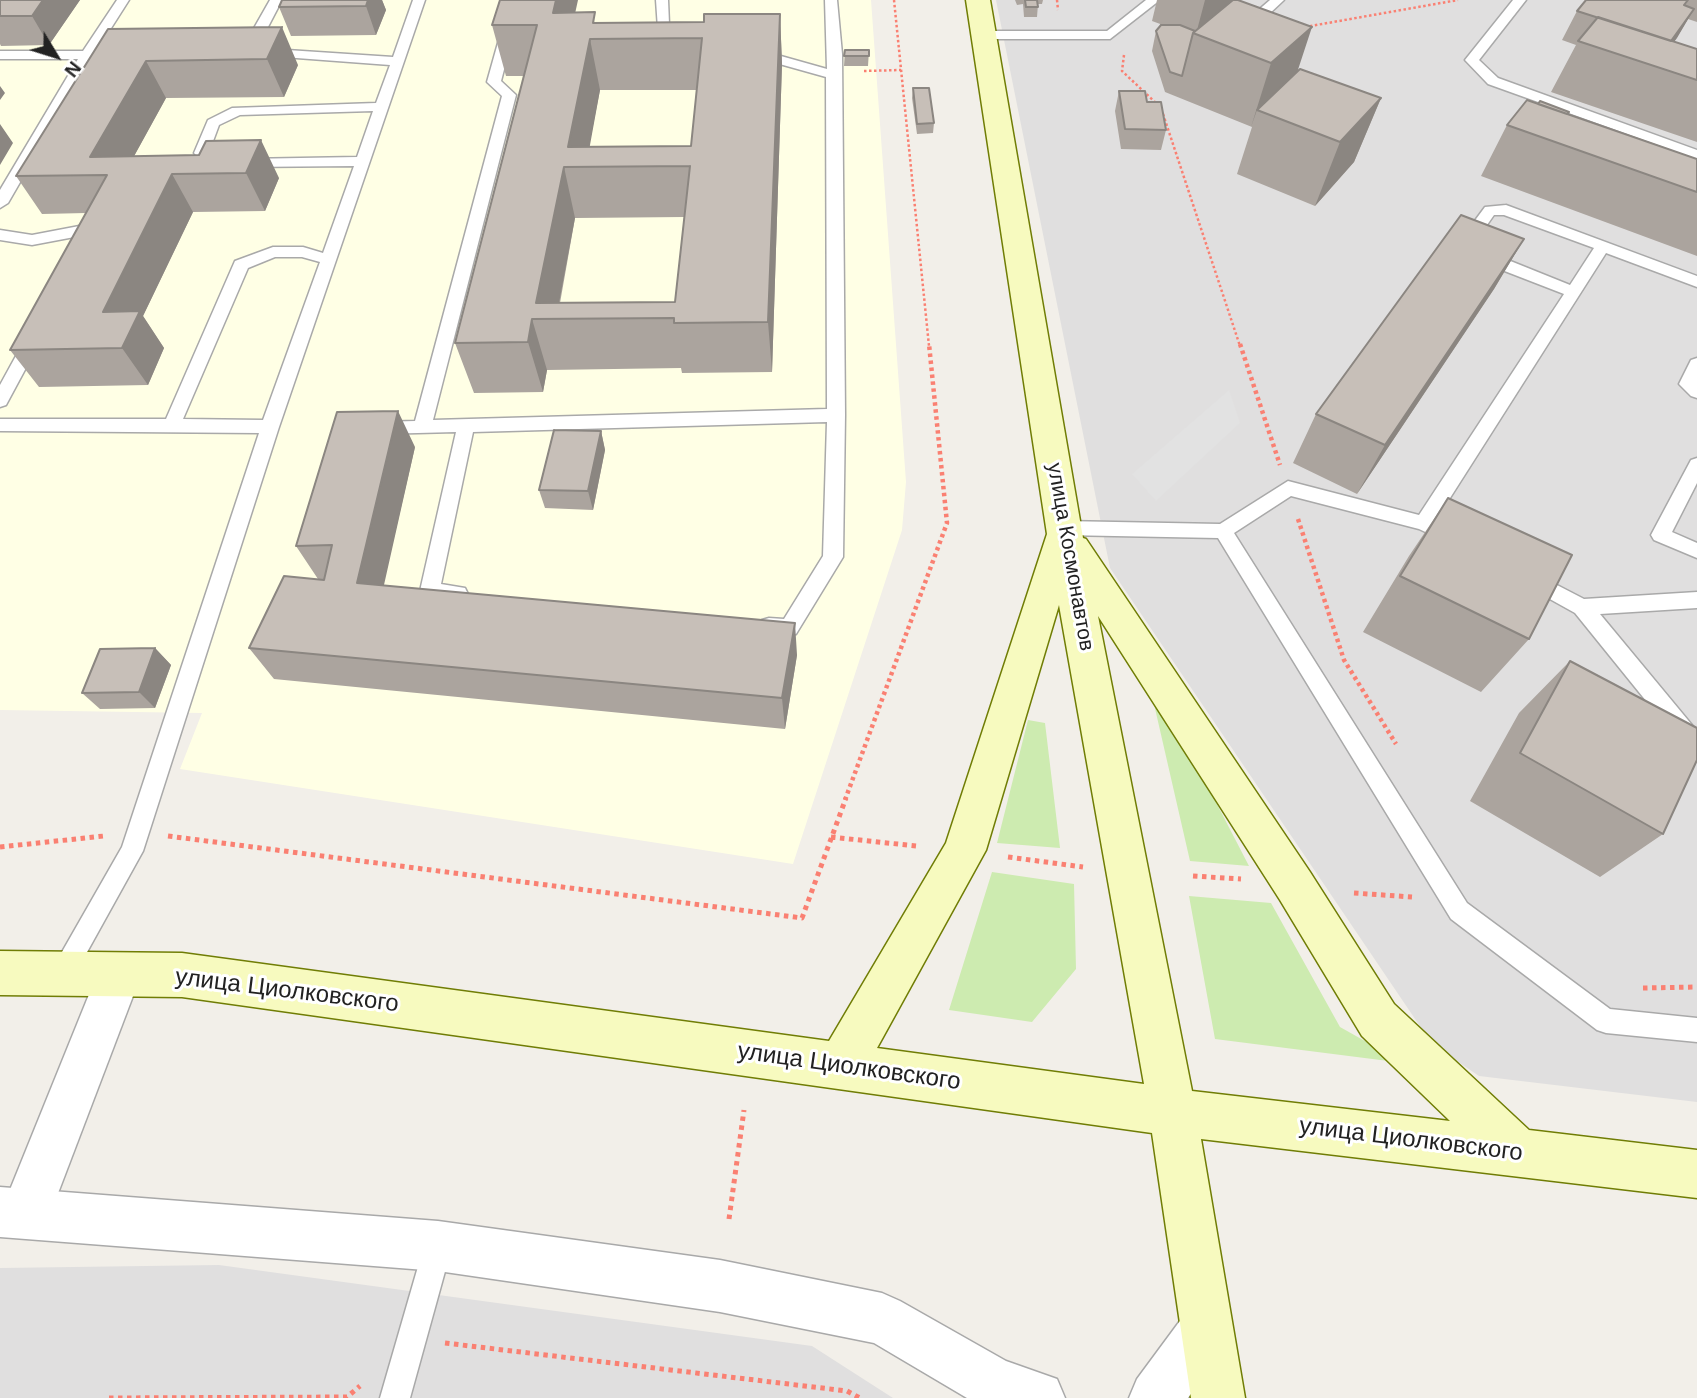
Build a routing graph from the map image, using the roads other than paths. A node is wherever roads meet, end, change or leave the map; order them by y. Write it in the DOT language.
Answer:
graph roads {
  1 [pos="123,0"];
  2 [pos="276,0"];
  3 [pos="419,0"];
  4 [pos="516,0"];
  5 [pos="662,0"];
  6 [pos="831,0"];
  7 [pos="978,0"];
  8 [pos="1154,0"];
  9 [pos="1278,0"];
  10 [pos="1520,0"];
  11 [pos="983,35"];
  12 [pos="1239,35"];
  13 [pos="703,37"];
  14 [pos="136,38"];
  15 [pos="742,49"];
  16 [pos="0,55"];
  17 [pos="87,55"];
  18 [pos="398,61"];
  19 [pos="833,73"];
  20 [pos="382,107"];
  21 [pos="1697,155"];
  22 [pos="363,161"];
  23 [pos="0,203"];
  24 [pos="0,235"];
  25 [pos="1603,246"];
  26 [pos="83,251"];
  27 [pos="327,259"];
  28 [pos="1697,282"];
  29 [pos="1573,292"];
  30 [pos="44,320"];
  31 [pos="1697,364"];
  32 [pos="1697,392"];
  33 [pos="0,401"];
  34 [pos="836,415"];
  35 [pos="0,425"];
  36 [pos="172,425"];
  37 [pos="466,425"];
  38 [pos="271,427"];
  39 [pos="422,427"];
  40 [pos="373,428"];
  41 [pos="1697,465"];
  42 [pos="1424,523"];
  43 [pos="1063,530"];
  44 [pos="1223,531"];
  45 [pos="1473,549"];
  46 [pos="1697,551"];
  47 [pos="1509,568"];
  48 [pos="472,595"];
  49 [pos="1697,600"];
  50 [pos="1583,607"];
  51 [pos="747,624"];
  52 [pos="1697,747"];
  53 [pos="62,973"];
  54 [pos="0,974"];
  55 [pos="119,975"];
  56 [pos="1697,1030"];
  57 [pos="841,1066"];
  58 [pos="1173,1112"];
  59 [pos="1518,1153"];
  60 [pos="1697,1174"];
  61 [pos="13,1212"];
  62 [pos="438,1246"];
  63 [pos="1206,1328"];
  64 [pos="1012,1393"];
  65 [pos="395,1398"];
  66 [pos="1156,1398"];
  67 [pos="1218,1398"];
  1 -- 17 [label="lane"];
  2 -- 18 [label="lane"];
  3 -- 18 [label="lane"];
  4 -- 39 [label="lane"];
  5 -- 13 [label="lane"];
  6 -- 19 [label="lane"];
  7 -- 11 [label="main road, улица Космонавтов"];
  8 -- 11 [label="lane"];
  9 -- 12 [label="lane"];
  10 -- 21 [label="lane"];
  11 -- 43 [label="main road, улица Космонавтов"];
  14 -- 17 [label="lane"];
  15 -- 19 [label="lane"];
  16 -- 17 [label="lane"];
  17 -- 23 [label="lane"];
  18 -- 20 [label="lane"];
  19 -- 34 [label="lane"];
  20 -- 22 [label="lane"];
  20 -- 22 [label="lane"];
  22 -- 27 [label="lane"];
  24 -- 26 [label="lane"];
  25 -- 28 [label="lane"];
  25 -- 29 [label="lane"];
  25 -- 29 [label="lane"];
  27 -- 36 [label="lane"];
  27 -- 38 [label="lane"];
  29 -- 42 [label="lane"];
  30 -- 33 [label="lane"];
  31 -- 32 [label="lane"];
  34 -- 37 [label="lane"];
  34 -- 51 [label="lane"];
  35 -- 36 [label="lane"];
  36 -- 38 [label="lane"];
  37 -- 39 [label="lane"];
  37 -- 48 [label="lane"];
  38 -- 53 [label="lane"];
  39 -- 40 [label="lane"];
  41 -- 46 [label="lane"];
  42 -- 44 [label="lane"];
  42 -- 45 [label="lane"];
  43 -- 44 [label="lane"];
  43 -- 57 [label="main road"];
  43 -- 58 [label="main road, улица Космонавтов"];
  43 -- 59 [label="main road"];
  44 -- 56 [label="lane"];
  47 -- 50 [label="lane"];
  49 -- 50 [label="lane"];
  50 -- 52 [label="lane"];
  53 -- 54 [label="main road, улица Циолковского"];
  53 -- 55 [label="main road, улица Циолковского"];
  55 -- 57 [label="main road, улица Циолковского"];
  55 -- 61 [label="street"];
  57 -- 58 [label="main road, улица Циолковского"];
  58 -- 59 [label="main road, улица Циолковского"];
  58 -- 63 [label="main road, улица Космонавтов"];
  59 -- 60 [label="main road, улица Циолковского"];
  61 -- 62 [label="street"];
  62 -- 64 [label="street"];
  62 -- 65 [label="lane"];
  63 -- 66 [label="street"];
  63 -- 67 [label="main road"];
}
